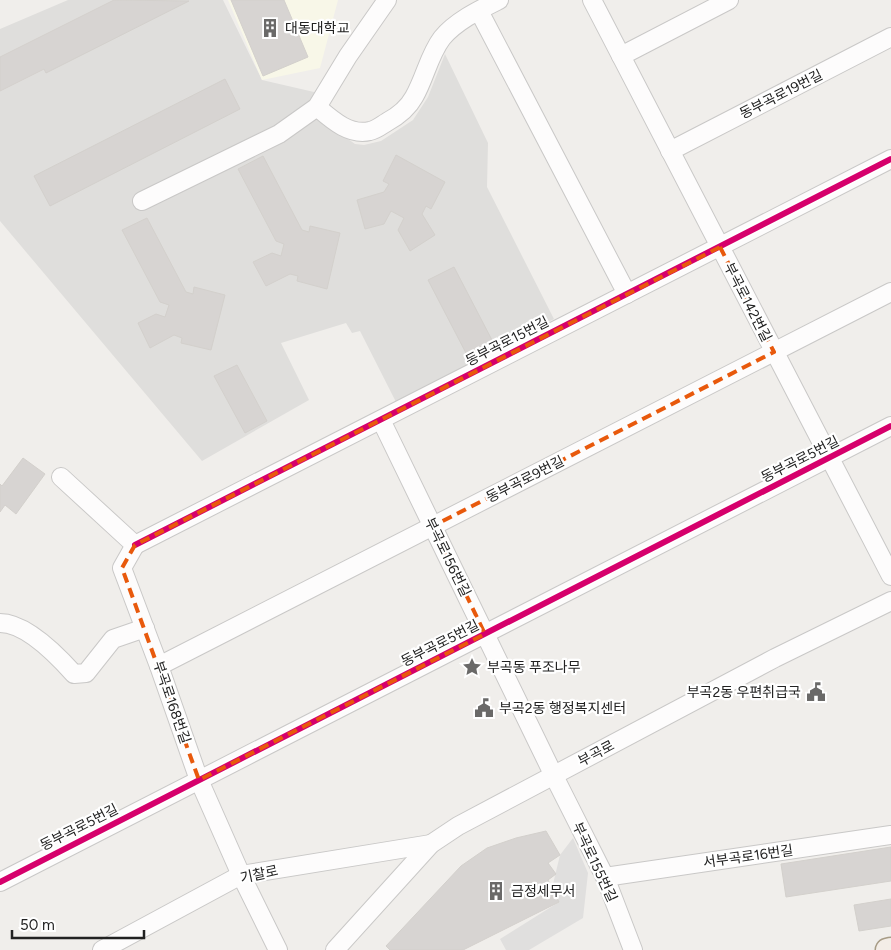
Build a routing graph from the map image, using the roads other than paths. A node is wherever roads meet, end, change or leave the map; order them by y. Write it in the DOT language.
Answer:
graph roads {
  1 [pos="387,0"];
  2 [pos="499,0"];
  3 [pos="592,0"];
  4 [pos="729,0"];
  5 [pos="479,11"];
  6 [pos="891,37"];
  7 [pos="620,56"];
  8 [pos="317,106"];
  9 [pos="670,151"];
  10 [pos="891,159"];
  11 [pos="142,201"];
  12 [pos="720,247"];
  13 [pos="891,292"];
  14 [pos="627,294"];
  15 [pos="774,352"];
  16 [pos="381,420"];
  17 [pos="891,426"];
  18 [pos="830,458"];
  19 [pos="61,477"];
  20 [pos="433,526"];
  21 [pos="135,545"];
  22 [pos="891,576"];
  23 [pos="891,600"];
  24 [pos="0,623"];
  25 [pos="145,628"];
  26 [pos="485,634"];
  27 [pos="159,666"];
  28 [pos="554,776"];
  29 [pos="199,780"];
  30 [pos="891,835"];
  31 [pos="431,844"];
  32 [pos="241,875"];
  33 [pos="604,877"];
  34 [pos="0,882"];
  35 [pos="102,950"];
  36 [pos="278,950"];
  37 [pos="335,950"];
  38 [pos="633,950"];
  39 [pos="887,950"];
  40 [pos="891,950"];
  1 -- 8 [label="street"];
  2 -- 5 [label="street"];
  3 -- 7 [label="street, 부곡로142번길"];
  4 -- 7 [label="street"];
  5 -- 8 [label="street"];
  5 -- 14 [label="street"];
  6 -- 9 [label="street, 동부곡로19번길"];
  7 -- 9 [label="street, 부곡로142번길"];
  8 -- 11 [label="street"];
  9 -- 12 [label="street, 부곡로142번길"];
  10 -- 12 [label="street, 동부곡로15번길"];
  12 -- 14 [label="street, 동부곡로15번길"];
  12 -- 15 [label="street, 부곡로142번길"];
  13 -- 15 [label="street, 동부곡로9번길"];
  14 -- 16 [label="street, 동부곡로15번길"];
  15 -- 18 [label="street, 부곡로142번길"];
  15 -- 20 [label="street, 동부곡로9번길"];
  16 -- 20 [label="street, 부곡로156번길"];
  16 -- 21 [label="street, 동부곡로15번길"];
  17 -- 18 [label="street, 동부곡로5번길"];
  18 -- 22 [label="street, 부곡로142번길"];
  18 -- 26 [label="street, 동부곡로5번길"];
  19 -- 21 [label="street"];
  20 -- 26 [label="street, 부곡로156번길"];
  20 -- 27 [label="street, 동부곡로9번길"];
  21 -- 25 [label="street, 부곡로168번길"];
  23 -- 28 [label="street, 부곡로"];
  24 -- 25 [label="street"];
  25 -- 27 [label="street, 부곡로168번길"];
  26 -- 28 [label="street, 부곡로156번길"];
  26 -- 29 [label="street, 동부곡로5번길"];
  27 -- 29 [label="street, 부곡로168번길"];
  28 -- 31 [label="street, 부곡로"];
  28 -- 33 [label="street, 부곡로155번길"];
  29 -- 32 [label="street, 부곡로168번길"];
  29 -- 34 [label="street, 동부곡로5번길"];
  30 -- 33 [label="street, 서부곡로16번길"];
  31 -- 32 [label="street, 기찰로"];
  31 -- 37 [label="street, 부곡로"];
  32 -- 35 [label="street, 기찰로"];
  32 -- 36 [label="street, 부곡로168번길"];
  33 -- 38 [label="street, 부곡로155번길"];
  39 -- 40 [label="main road"];
}
